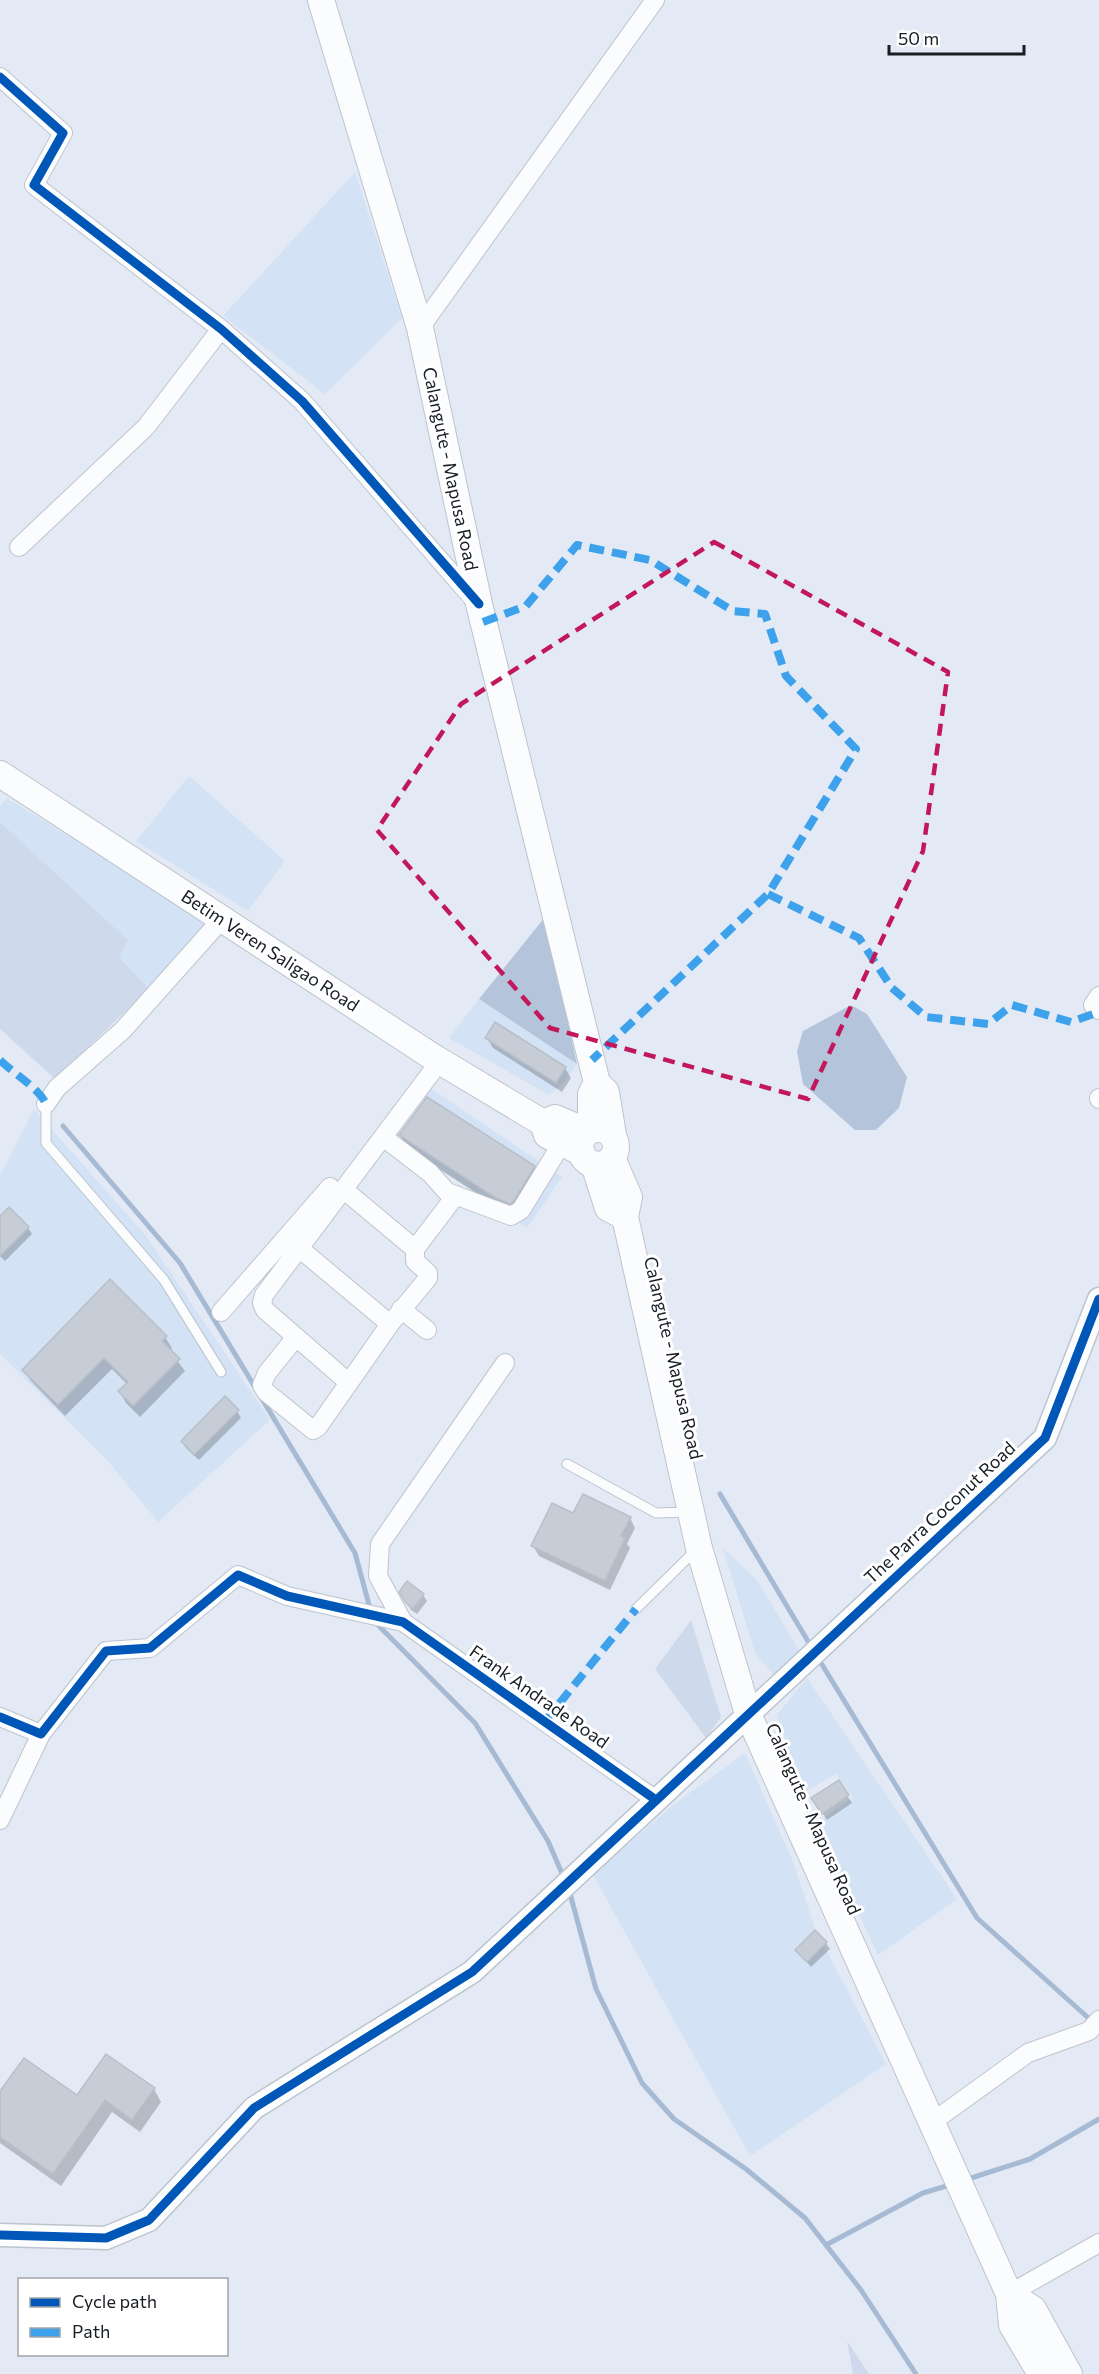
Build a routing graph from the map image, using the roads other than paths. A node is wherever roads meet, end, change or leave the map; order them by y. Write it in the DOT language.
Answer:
graph roads {
  1 [pos="321,0"];
  2 [pos="655,0"];
  3 [pos="0,77"];
  4 [pos="221,328"];
  5 [pos="420,328"];
  6 [pos="19,547"];
  7 [pos="479,604"];
  8 [pos="0,774"];
  9 [pos="222,919"];
  10 [pos="1099,996"];
  11 [pos="1099,1010"];
  12 [pos="436,1059"];
  13 [pos="46,1104"];
  14 [pos="383,1137"];
  15 [pos="591,1145"];
  16 [pos="343,1189"];
  17 [pos="456,1194"];
  18 [pos="299,1248"];
  19 [pos="415,1249"];
  20 [pos="1099,1299"];
  21 [pos="401,1309"];
  22 [pos="221,1312"];
  23 [pos="390,1324"];
  24 [pos="427,1330"];
  25 [pos="296,1337"];
  26 [pos="505,1363"];
  27 [pos="221,1372"];
  28 [pos="348,1382"];
  29 [pos="567,1464"];
  30 [pos="690,1512"];
  31 [pos="699,1548"];
  32 [pos="636,1609"];
  33 [pos="403,1622"];
  34 [pos="748,1714"];
  35 [pos="0,1717"];
  36 [pos="41,1734"];
  37 [pos="656,1800"];
  38 [pos="0,1820"];
  39 [pos="1099,2020"];
  40 [pos="931,2122"];
  41 [pos="0,2235"];
  42 [pos="1099,2243"];
  43 [pos="1009,2294"];
  44 [pos="1041,2374"];
  45 [pos="1069,2374"];
  1 -- 5 [label="main road, Calangute - Mapusa Road"];
  2 -- 5 [label="street"];
  3 -- 4 [label="street"];
  4 -- 6 [label="street"];
  4 -- 7 [label="street"];
  5 -- 7 [label="main road, Calangute - Mapusa Road"];
  7 -- 15 [label="main road, Calangute - Mapusa Road"];
  8 -- 9 [label="main road, Betim Veren Saligao Road"];
  9 -- 12 [label="main road, Betim Veren Saligao Road"];
  9 -- 13 [label="street"];
  10 -- 11 [label="street"];
  12 -- 14 [label="street"];
  12 -- 15 [label="main road, Betim Veren Saligao Road"];
  12 -- 22 [label="street"];
  13 -- 27 [label="lane"];
  14 -- 16 [label="street"];
  14 -- 17 [label="street"];
  15 -- 17 [label="street"];
  15 -- 30 [label="main road, Calangute - Mapusa Road"];
  16 -- 18 [label="street"];
  16 -- 19 [label="street"];
  17 -- 19 [label="street"];
  18 -- 23 [label="street"];
  18 -- 25 [label="street"];
  19 -- 21 [label="street"];
  20 -- 34 [label="street, The Parra Coconut Road"];
  21 -- 23 [label="street"];
  21 -- 24 [label="street"];
  23 -- 28 [label="street"];
  25 -- 28 [label="street"];
  25 -- 28 [label="street"];
  26 -- 33 [label="street"];
  29 -- 30 [label="lane"];
  30 -- 31 [label="main road, Calangute - Mapusa Road"];
  31 -- 32 [label="lane"];
  31 -- 34 [label="main road, Calangute - Mapusa Road"];
  33 -- 36 [label="street"];
  33 -- 37 [label="street, Frank Andrade Road"];
  34 -- 37 [label="street, The Parra Coconut Road"];
  34 -- 40 [label="main road, Calangute - Mapusa Road"];
  35 -- 36 [label="street"];
  36 -- 38 [label="street"];
  37 -- 41 [label="street, The Parra Coconut Road"];
  39 -- 40 [label="street"];
  40 -- 43 [label="main road, Calangute - Mapusa Road"];
  42 -- 43 [label="street"];
  43 -- 44 [label="main road, Calangute - Mapusa Road"];
  43 -- 45 [label="main road"];
}
